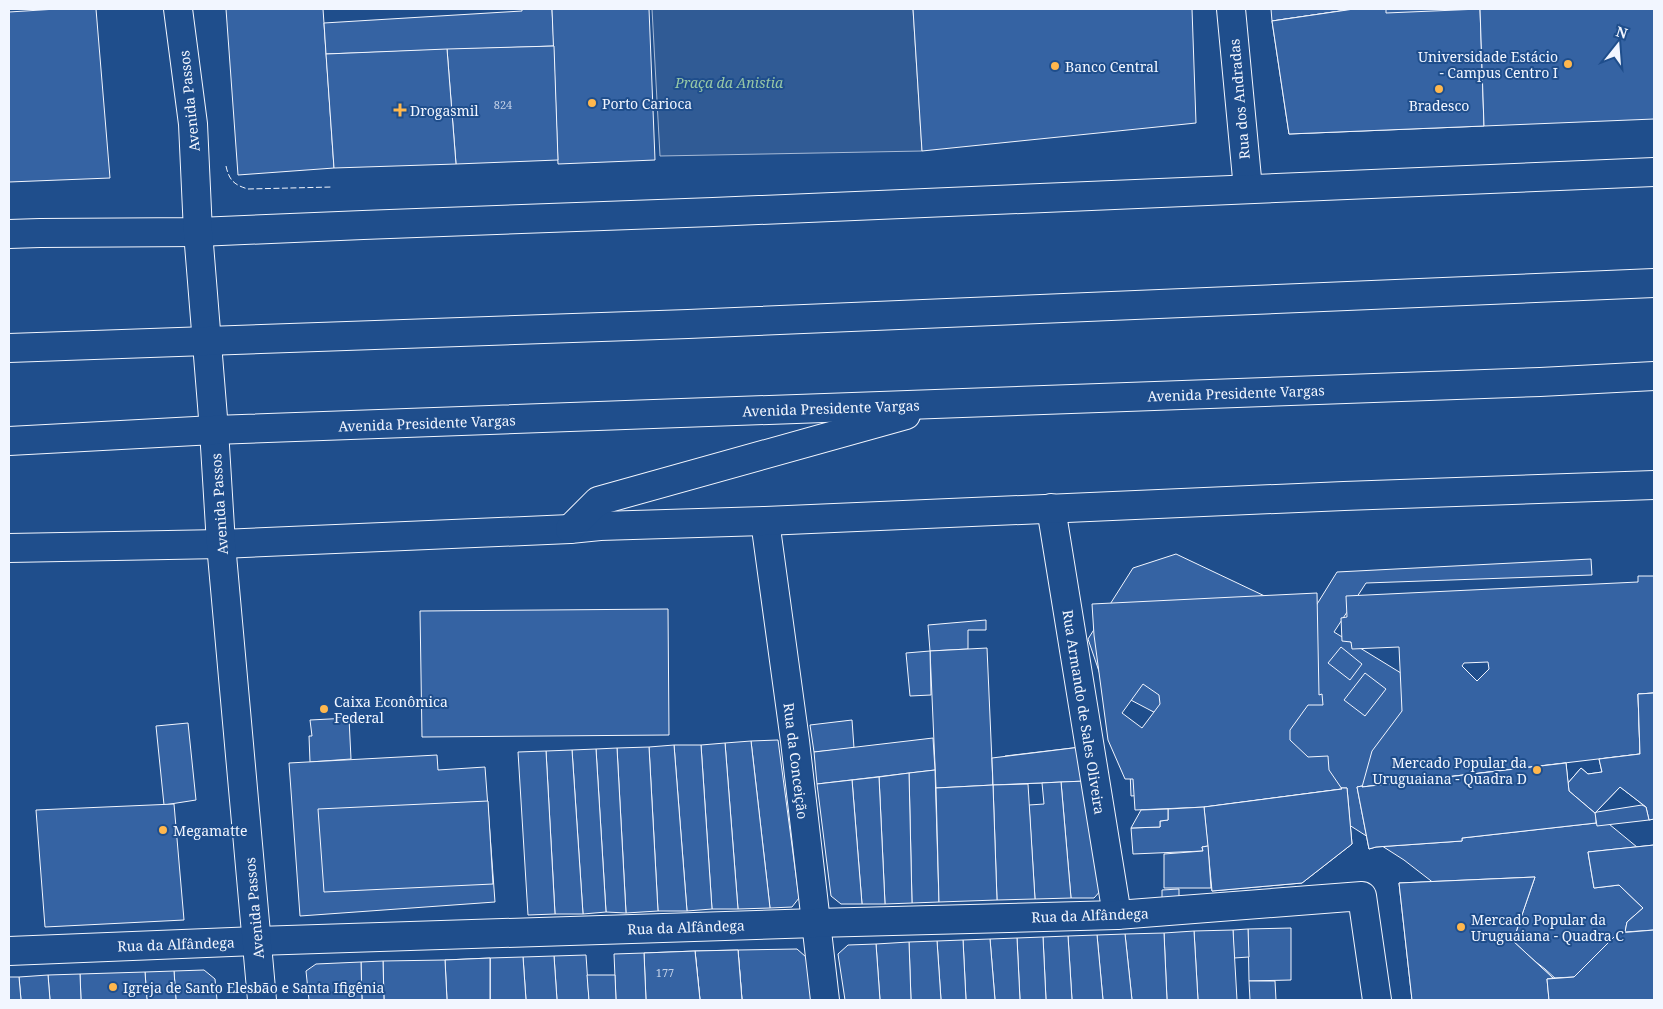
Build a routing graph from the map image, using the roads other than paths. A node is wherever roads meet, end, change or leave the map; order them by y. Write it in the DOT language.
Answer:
graph roads {
  1 [pos="178,9"];
  2 [pos="1231,9"];
  3 [pos="1654,172"];
  4 [pos="1248,189"];
  5 [pos="198,232"];
  6 [pos="9,234"];
  7 [pos="1654,283"];
  8 [pos="9,339"];
  9 [pos="206,342"];
  10 [pos="49,347"];
  11 [pos="9,348"];
  12 [pos="1654,376"];
  13 [pos="953,402"];
  14 [pos="214,430"];
  15 [pos="9,441"];
  16 [pos="1654,485"];
  17 [pos="1051,508"];
  18 [pos="765,521"];
  19 [pos="570,529"];
  20 [pos="221,544"];
  21 [pos="9,548"];
  22 [pos="1117,915"];
  23 [pos="816,923"];
  24 [pos="257,941"];
  25 [pos="9,951"];
  26 [pos="262,1000"];
  27 [pos="825,1000"];
  28 [pos="1377,1000"];
  1 -- 5 [label="main road, Avenida Passos"];
  2 -- 4 [label="main road, Rua dos Andradas"];
  3 -- 4 [label="main road"];
  4 -- 5 [label="main road"];
  5 -- 6 [label="main road"];
  5 -- 9 [label="main road, Avenida Passos"];
  7 -- 9 [label="main road"];
  8 -- 10 [label="main road"];
  9 -- 10 [label="main road"];
  9 -- 14 [label="main road, Avenida Passos"];
  10 -- 11 [label="main road"];
  12 -- 13 [label="main road, Avenida Presidente Vargas"];
  13 -- 14 [label="main road, Avenida Presidente Vargas"];
  13 -- 19 [label="main road"];
  14 -- 15 [label="main road, Avenida Presidente Vargas"];
  14 -- 20 [label="main road, Avenida Passos"];
  16 -- 17 [label="main road"];
  17 -- 18 [label="main road"];
  17 -- 22 [label="main road, Rua Armando de Sales Oliveira"];
  18 -- 19 [label="main road"];
  18 -- 23 [label="main road, Rua da Conceição"];
  19 -- 20 [label="main road"];
  20 -- 21 [label="main road"];
  20 -- 24 [label="main road, Avenida Passos"];
  22 -- 23 [label="main road, Rua da Alfândega"];
  22 -- 28 [label="main road, Rua da Alfândega"];
  23 -- 24 [label="main road, Rua da Alfândega"];
  23 -- 27 [label="main road, Rua da Conceição"];
  24 -- 25 [label="main road, Rua da Alfândega"];
  24 -- 26 [label="main road, Avenida Passos"];
}
